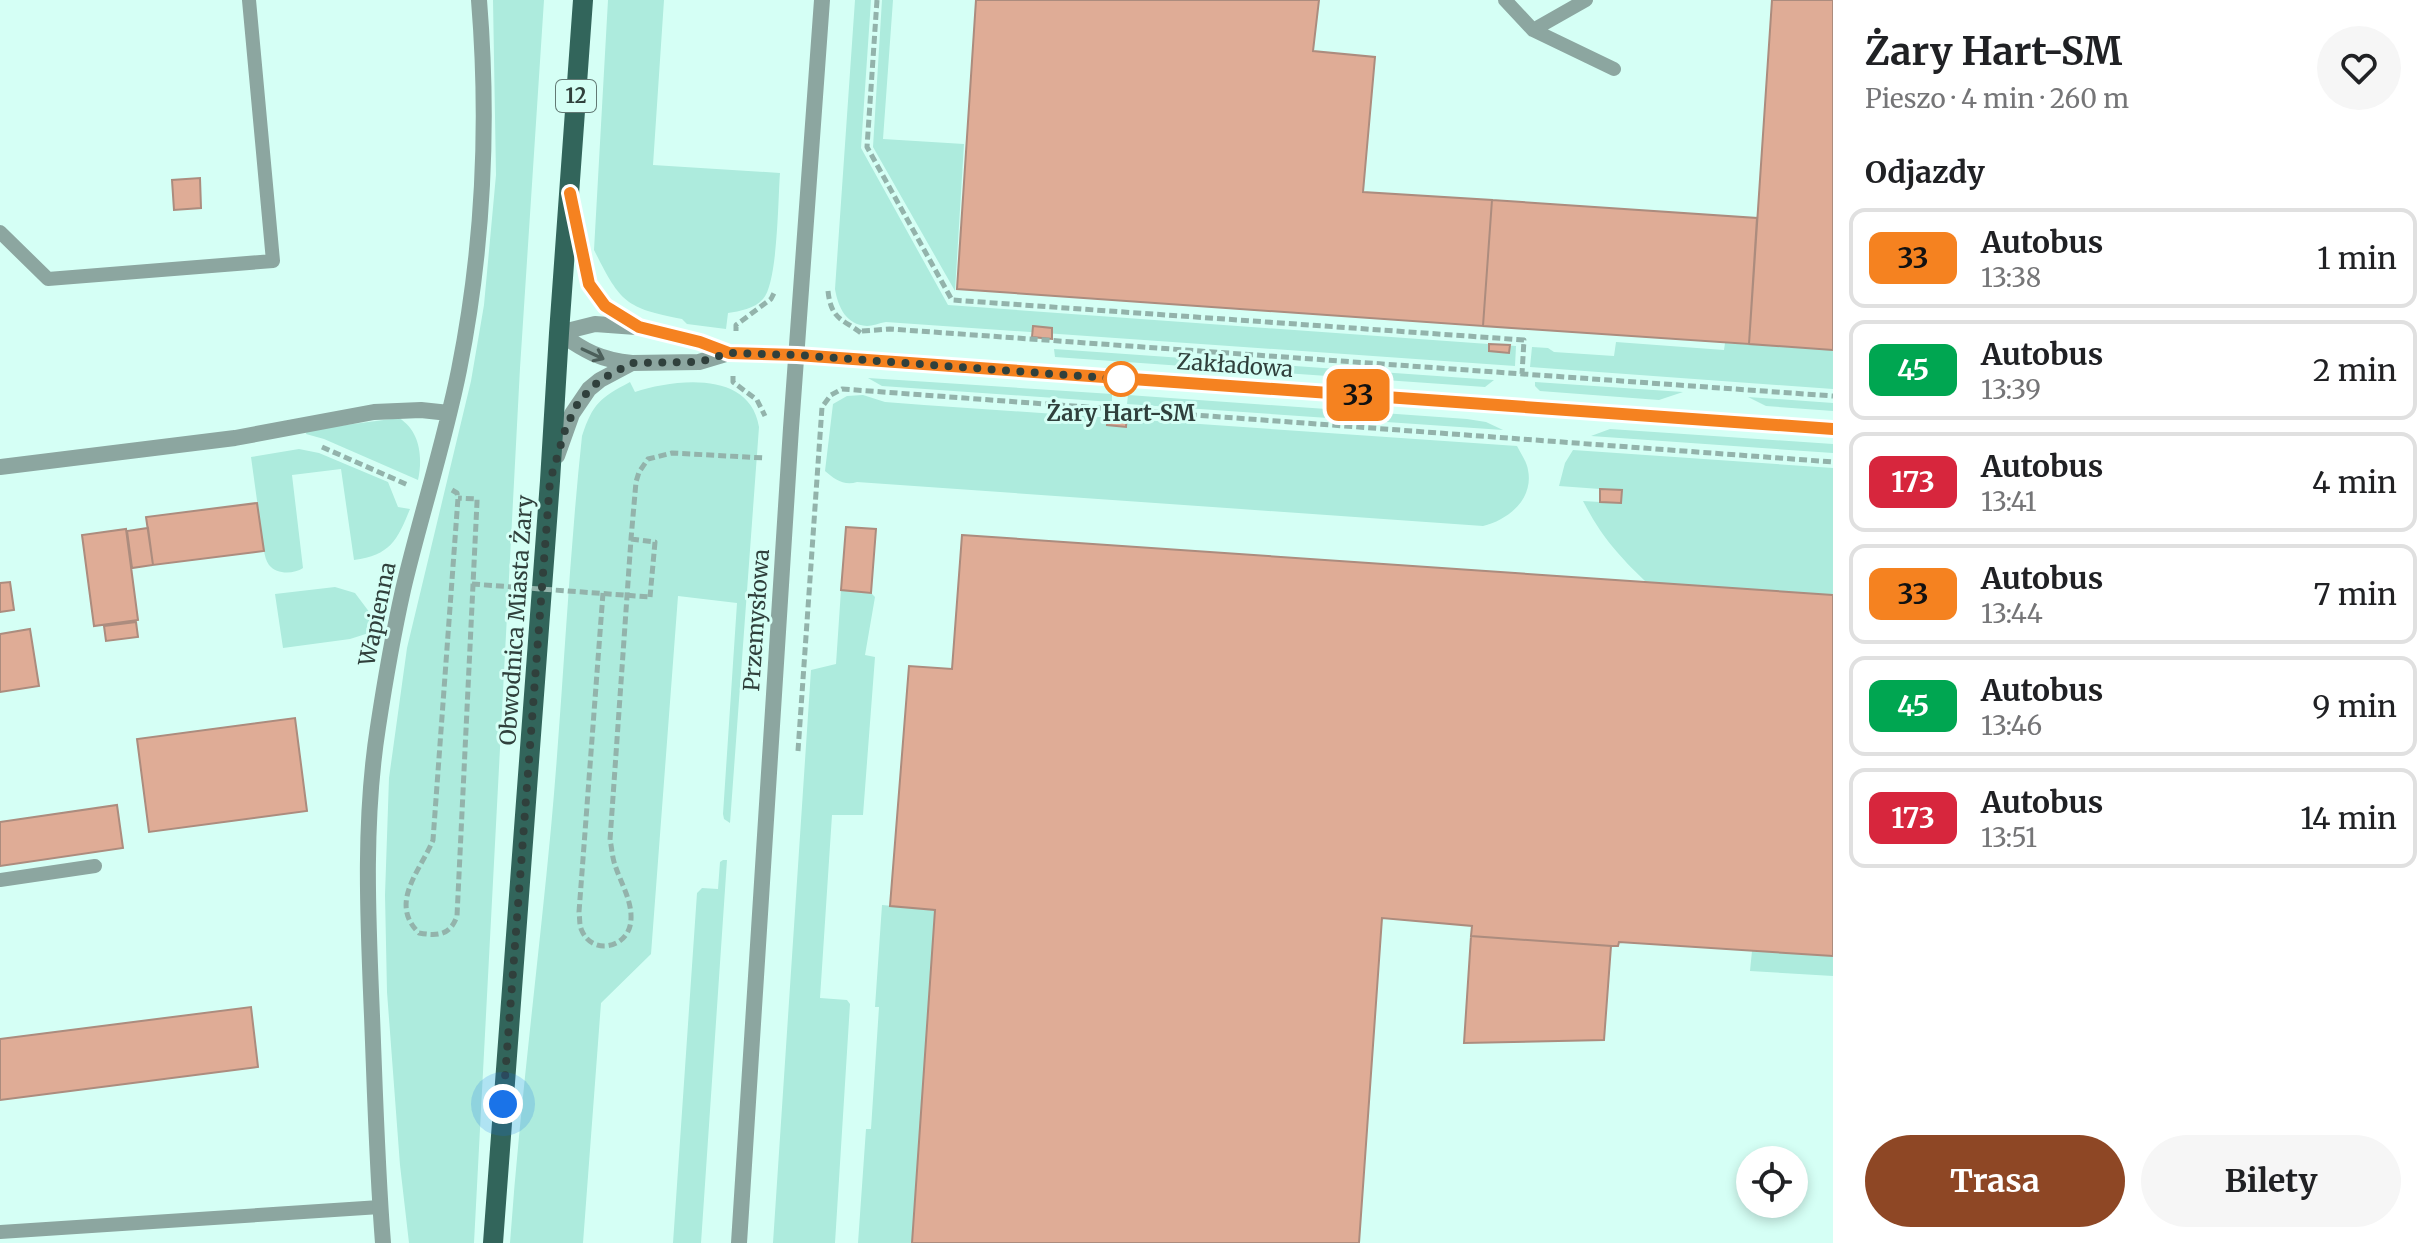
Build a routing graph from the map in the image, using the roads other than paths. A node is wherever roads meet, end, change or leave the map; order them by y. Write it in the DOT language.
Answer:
graph roads {
  1 [pos="249,0"];
  2 [pos="479,0"];
  3 [pos="583,0"];
  4 [pos="822,0"];
  5 [pos="1505,0"];
  6 [pos="1586,0"];
  7 [pos="1533,30"];
  8 [pos="1614,69"];
  9 [pos="570,193"];
  10 [pos="0,232"];
  11 [pos="639,327"];
  12 [pos="559,333"];
  13 [pos="732,354"];
  14 [pos="797,355"];
  15 [pos="632,363"];
  16 [pos="449,413"];
  17 [pos="1833,429"];
  18 [pos="0,467"];
  19 [pos="550,481"];
  20 [pos="95,866"];
  21 [pos="0,880"];
  22 [pos="380,1207"];
  23 [pos="0,1232"];
  24 [pos="383,1243"];
  25 [pos="493,1243"];
  26 [pos="739,1243"];
  1 -- 10 [label="lane"];
  2 -- 16 [label="street, Wapienna"];
  3 -- 9 [label="main road, Obwodnica Miasta Żary / 12"];
  4 -- 14 [label="street, Przemysłowa"];
  5 -- 7 [label="lane"];
  6 -- 7 [label="lane"];
  7 -- 8 [label="lane"];
  9 -- 11 [label="street, Zakładowa"];
  9 -- 12 [label="main road, Obwodnica Miasta Żary / 12"];
  11 -- 12 [label="street, Zakładowa"];
  11 -- 13 [label="street, Zakładowa"];
  12 -- 15 [label="street, Zakładowa, one-way"];
  12 -- 19 [label="main road, Obwodnica Miasta Żary / 12"];
  13 -- 14 [label="street, Zakładowa"];
  13 -- 15 [label="street, Zakładowa"];
  14 -- 17 [label="street, Zakładowa"];
  14 -- 26 [label="street, Przemysłowa"];
  15 -- 19 [label="street, Zakładowa"];
  16 -- 18 [label="street"];
  16 -- 22 [label="street, Wapienna"];
  19 -- 25 [label="main road, Obwodnica Miasta Żary / 12"];
  20 -- 21 [label="lane"];
  22 -- 23 [label="lane"];
  22 -- 24 [label="street, Wapienna"];
}
